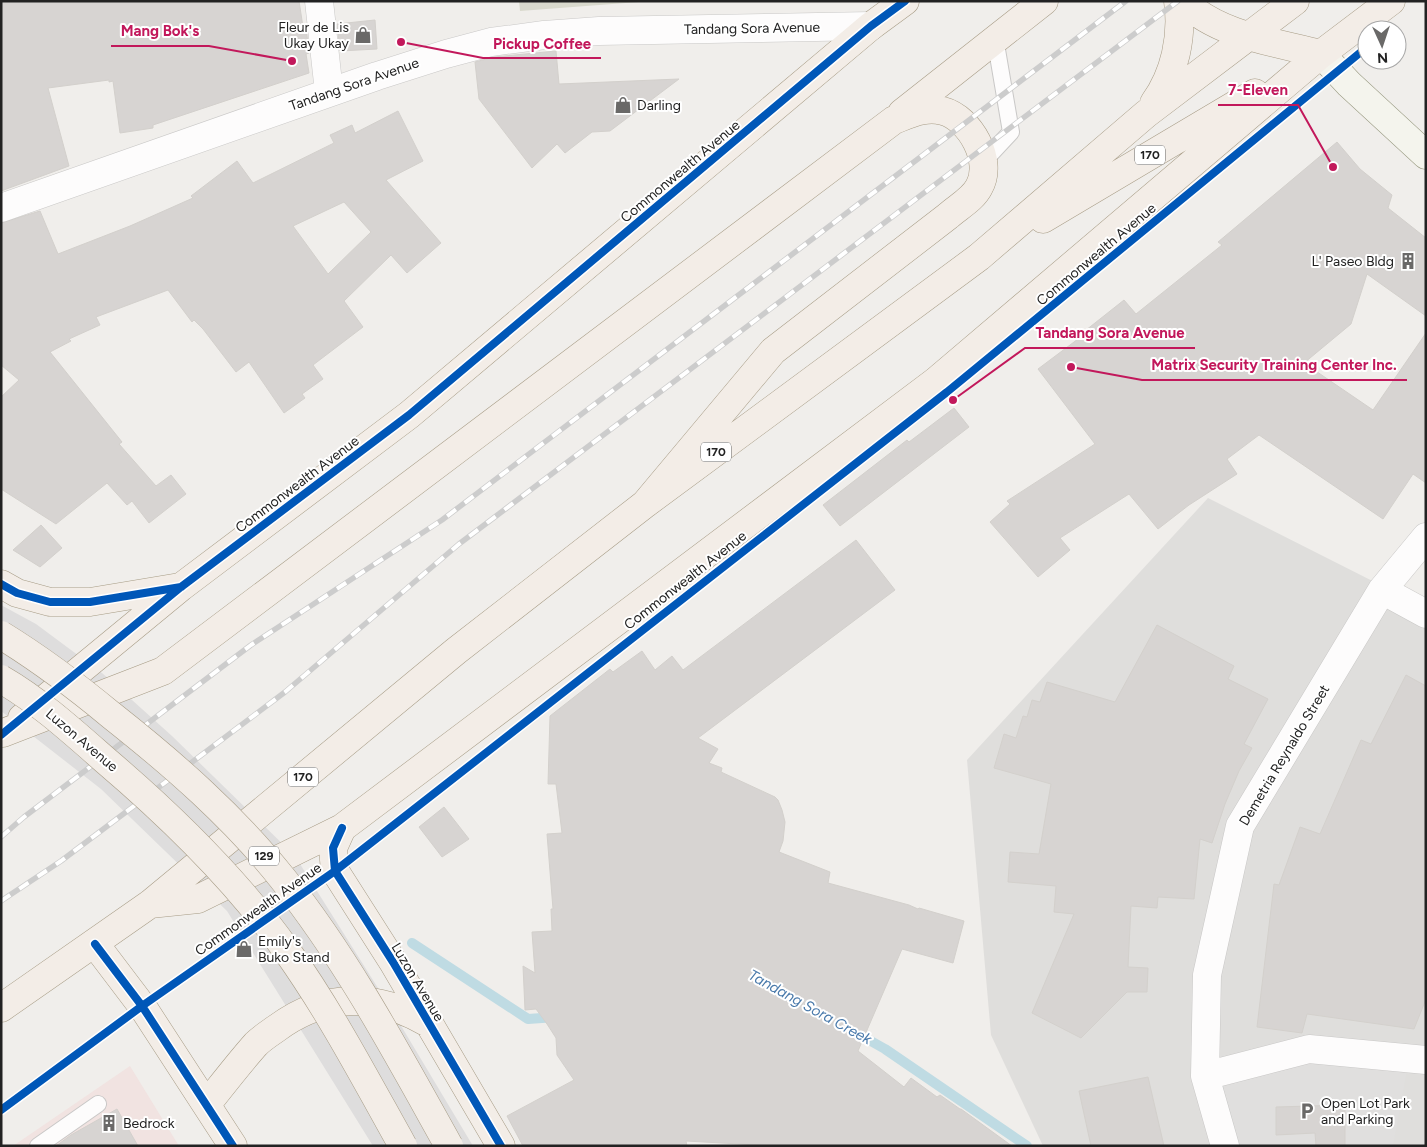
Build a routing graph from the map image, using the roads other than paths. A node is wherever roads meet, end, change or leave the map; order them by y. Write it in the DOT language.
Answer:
graph roads {
  1 [pos="319,1"];
  2 [pos="905,1"];
  3 [pos="1044,1"];
  4 [pos="1178,1"];
  5 [pos="1183,1"];
  6 [pos="1295,1"];
  7 [pos="1391,1"];
  8 [pos="871,26"];
  9 [pos="1258,30"];
  10 [pos="995,38"];
  11 [pos="1321,54"];
  12 [pos="330,92"];
  13 [pos="1146,114"];
  14 [pos="894,120"];
  15 [pos="1426,154"];
  16 [pos="983,162"];
  17 [pos="1,208"];
  18 [pos="979,257"];
  19 [pos="645,504"];
  20 [pos="1426,537"];
  21 [pos="1,584"];
  22 [pos="181,587"];
  23 [pos="1382,590"];
  24 [pos="1426,614"];
  25 [pos="1,635"];
  26 [pos="1,679"];
  27 [pos="2,734"];
  28 [pos="342,828"];
  29 [pos="150,904"];
  30 [pos="95,944"];
  31 [pos="1,1008"];
  32 [pos="428,1023"];
  33 [pos="1426,1060"];
  34 [pos="1205,1076"];
  35 [pos="98,1104"];
  36 [pos="207,1104"];
  37 [pos="38,1146"];
  38 [pos="233,1146"];
  39 [pos="403,1146"];
  40 [pos="449,1146"];
  41 [pos="501,1146"];
  42 [pos="1225,1146"];
  1 -- 12 [label="street"];
  2 -- 8 [label="main road, Commonwealth Avenue"];
  3 -- 10 [label="main road"];
  4 -- 13 [label="main road"];
  5 -- 9 [label="main road"];
  6 -- 9 [label="main road, Commonwealth Avenue / 170"];
  7 -- 11 [label="main road, Commonwealth Avenue / 170"];
  8 -- 12 [label="street, Tandang Sora Avenue"];
  8 -- 22 [label="main road, Commonwealth Avenue"];
  9 -- 11 [label="main road"];
  9 -- 13 [label="main road, Commonwealth Avenue / 170"];
  10 -- 14 [label="main road"];
  10 -- 16 [label="lane"];
  11 -- 15 [label="main road"];
  11 -- 18 [label="main road, Commonwealth Avenue / 170"];
  11 -- 28 [label="main road, Commonwealth Avenue / 170"];
  12 -- 17 [label="street, Tandang Sora Avenue"];
  13 -- 18 [label="main road, Commonwealth Avenue / 170"];
  14 -- 16 [label="main road"];
  14 -- 27 [label="main road"];
  16 -- 19 [label="main road"];
  18 -- 19 [label="main road, Commonwealth Avenue / 170"];
  19 -- 29 [label="main road, Commonwealth Avenue / 170"];
  20 -- 23 [label="street, Demetria Reynaldo Street"];
  21 -- 22 [label="main road"];
  22 -- 27 [label="main road, Commonwealth Avenue"];
  23 -- 24 [label="street"];
  23 -- 34 [label="street, Demetria Reynaldo Street"];
  25 -- 40 [label="main road, 129, bridge"];
  26 -- 39 [label="main road, Luzon Avenue, bridge"];
  28 -- 29 [label="main road, Commonwealth Avenue / 170"];
  28 -- 32 [label="main road, Luzon Avenue"];
  29 -- 30 [label="main road, Commonwealth Avenue / 170"];
  30 -- 31 [label="main road, Commonwealth Avenue / 170"];
  30 -- 36 [label="main road"];
  32 -- 36 [label="main road"];
  32 -- 41 [label="main road, Luzon Avenue"];
  33 -- 34 [label="street"];
  34 -- 42 [label="street, Demetria Reynaldo Street"];
  35 -- 37 [label="lane"];
  36 -- 38 [label="main road"];
}
